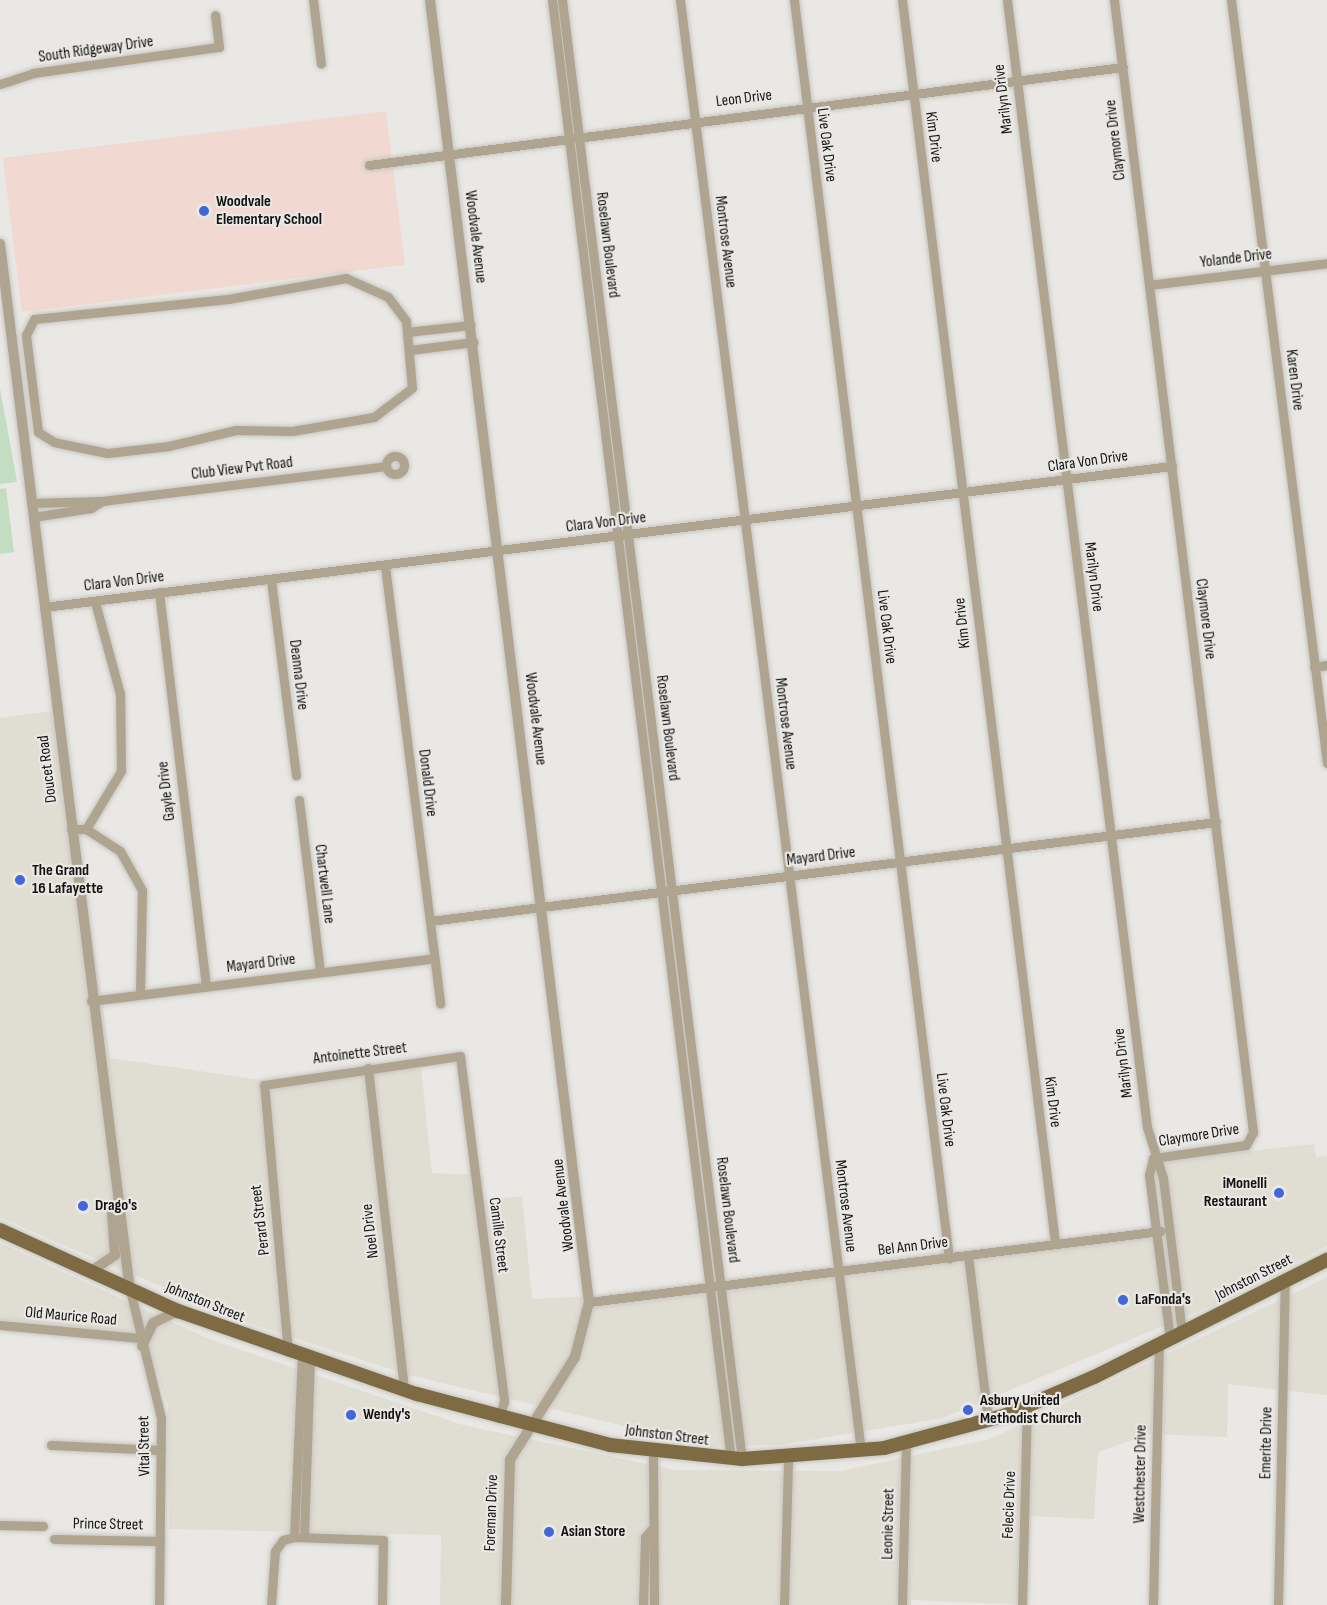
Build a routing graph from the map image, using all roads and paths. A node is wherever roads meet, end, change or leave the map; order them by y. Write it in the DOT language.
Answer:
graph roads {
  1 [pos="313,0"];
  2 [pos="430,0"];
  3 [pos="552,0"];
  4 [pos="562,0"];
  5 [pos="680,0"];
  6 [pos="794,0"];
  7 [pos="902,0"];
  8 [pos="1007,0"];
  9 [pos="1114,0"];
  10 [pos="1230,0"];
  11 [pos="215,15"];
  12 [pos="562,42"];
  13 [pos="321,64"];
  14 [pos="1123,66"];
  15 [pos="1017,82"];
  16 [pos="0,84"];
  17 [pos="913,93"];
  18 [pos="807,107"];
  19 [pos="695,121"];
  20 [pos="574,137"];
  21 [pos="449,154"];
  22 [pos="369,165"];
  23 [pos="0,244"];
  24 [pos="1327,263"];
  25 [pos="1265,270"];
  26 [pos="1149,285"];
  27 [pos="471,325"];
  28 [pos="407,332"];
  29 [pos="473,342"];
  30 [pos="410,350"];
  31 [pos="40,434"];
  32 [pos="23,436"];
  33 [pos="386,466"];
  34 [pos="1172,466"];
  35 [pos="1066,481"];
  36 [pos="961,494"];
  37 [pos="102,501"];
  38 [pos="31,503"];
  39 [pos="855,506"];
  40 [pos="33,516"];
  41 [pos="745,521"];
  42 [pos="623,536"];
  43 [pos="499,551"];
  44 [pos="385,566"];
  45 [pos="272,580"];
  46 [pos="159,592"];
  47 [pos="95,602"];
  48 [pos="44,607"];
  49 [pos="1327,666"];
  50 [pos="1314,667"];
  51 [pos="1327,763"];
  52 [pos="296,775"];
  53 [pos="299,801"];
  54 [pos="1216,822"];
  55 [pos="71,829"];
  56 [pos="86,830"];
  57 [pos="1111,835"];
  58 [pos="1003,847"];
  59 [pos="900,863"];
  60 [pos="789,876"];
  61 [pos="667,893"];
  62 [pos="543,908"];
  63 [pos="430,921"];
  64 [pos="434,958"];
  65 [pos="320,971"];
  66 [pos="206,986"];
  67 [pos="140,994"];
  68 [pos="91,1000"];
  69 [pos="440,1004"];
  70 [pos="460,1056"];
  71 [pos="99,1057"];
  72 [pos="368,1068"];
  73 [pos="264,1085"];
  74 [pos="1153,1158"];
  75 [pos="0,1230"];
  76 [pos="1169,1230"];
  77 [pos="1156,1232"];
  78 [pos="1055,1243"];
  79 [pos="968,1255"];
  80 [pos="949,1258"];
  81 [pos="1327,1260"];
  82 [pos="838,1271"];
  83 [pos="90,1272"];
  84 [pos="1285,1281"];
  85 [pos="716,1286"];
  86 [pos="130,1290"];
  87 [pos="589,1302"];
  88 [pos="178,1311"];
  89 [pos="0,1325"];
  90 [pos="1170,1339"];
  91 [pos="140,1342"];
  92 [pos="300,1356"];
  93 [pos="404,1390"];
  94 [pos="1027,1406"];
  95 [pos="499,1418"];
  96 [pos="988,1421"];
  97 [pos="528,1427"];
  98 [pos="906,1443"];
  99 [pos="51,1445"];
  100 [pos="161,1450"];
  101 [pos="861,1451"];
  102 [pos="653,1453"];
  103 [pos="737,1459"];
  104 [pos="788,1459"];
  105 [pos="0,1525"];
  106 [pos="43,1526"];
  107 [pos="652,1529"];
  108 [pos="299,1537"];
  109 [pos="54,1539"];
  110 [pos="160,1541"];
  111 [pos="159,1605"];
  112 [pos="271,1605"];
  113 [pos="382,1605"];
  114 [pos="506,1605"];
  115 [pos="643,1605"];
  116 [pos="654,1605"];
  117 [pos="784,1605"];
  118 [pos="902,1605"];
  119 [pos="1022,1605"];
  120 [pos="1153,1605"];
  121 [pos="1278,1605"];
  1 -- 13 [label="street"];
  2 -- 21 [label="street, Woodvale Avenue"];
  3 -- 12 [label="street, Roselawn Boulevard"];
  4 -- 12 [label="street, Roselawn Boulevard"];
  5 -- 19 [label="street, Montrose Avenue"];
  6 -- 18 [label="street, Live Oak Drive"];
  7 -- 17 [label="street, Kim Drive"];
  8 -- 15 [label="street, Marilyn Drive"];
  9 -- 14 [label="street, Claymore Drive"];
  10 -- 25 [label="street, Karen Drive"];
  11 -- 16 [label="street, South Ridgeway Drive"];
  12 -- 20 [label="street, Roselawn Boulevard"];
  14 -- 15 [label="street, Leon Drive"];
  14 -- 26 [label="street, Claymore Drive"];
  15 -- 17 [label="street, Leon Drive"];
  15 -- 35 [label="street, Marilyn Drive"];
  17 -- 18 [label="street, Leon Drive"];
  17 -- 36 [label="street, Kim Drive"];
  18 -- 19 [label="street, Leon Drive"];
  18 -- 39 [label="street, Live Oak Drive"];
  19 -- 20 [label="street, Leon Drive"];
  19 -- 41 [label="street, Montrose Avenue"];
  20 -- 21 [label="street, Leon Drive"];
  20 -- 42 [label="street, Roselawn Boulevard"];
  21 -- 22 [label="street, Leon Drive"];
  21 -- 27 [label="street, Woodvale Avenue"];
  23 -- 32 [label="street, Doucet Road"];
  24 -- 25 [label="street, Yolande Drive"];
  25 -- 26 [label="street, Yolande Drive"];
  25 -- 50 [label="street, Karen Drive"];
  26 -- 34 [label="street, Claymore Drive"];
  27 -- 28 [label="street"];
  27 -- 29 [label="street, Woodvale Avenue"];
  28 -- 30 [label="street"];
  28 -- 31 [label="street"];
  29 -- 30 [label="street"];
  29 -- 43 [label="street, Woodvale Avenue"];
  30 -- 31 [label="street"];
  31 -- 32 [label="street"];
  32 -- 38 [label="street, Doucet Road"];
  33 -- 37 [label="street, Club View Pvt Road"];
  34 -- 35 [label="street, Clara Von Drive"];
  34 -- 54 [label="street, Claymore Drive"];
  35 -- 36 [label="street, Clara Von Drive"];
  35 -- 57 [label="street, Marilyn Drive"];
  36 -- 39 [label="street, Clara Von Drive"];
  36 -- 58 [label="street, Kim Drive"];
  37 -- 38 [label="street, Club View Pvt Road"];
  37 -- 40 [label="street, Club View Pvt Road"];
  38 -- 40 [label="street, Doucet Road"];
  39 -- 41 [label="street, Clara Von Drive"];
  39 -- 59 [label="street, Live Oak Drive"];
  40 -- 48 [label="street, Doucet Road"];
  41 -- 42 [label="street, Clara Von Drive"];
  41 -- 60 [label="street, Montrose Avenue"];
  42 -- 43 [label="street, Clara Von Drive"];
  42 -- 61 [label="street, Roselawn Boulevard"];
  43 -- 44 [label="street, Clara Von Drive"];
  43 -- 62 [label="street, Woodvale Avenue"];
  44 -- 45 [label="street, Clara Von Drive"];
  44 -- 63 [label="street, Donald Drive"];
  45 -- 46 [label="street, Clara Von Drive"];
  45 -- 52 [label="street, Deanna Drive"];
  46 -- 47 [label="street, Clara Von Drive"];
  46 -- 66 [label="street, Gayle Drive"];
  47 -- 48 [label="street, Clara Von Drive"];
  47 -- 56 [label="street"];
  48 -- 55 [label="street, Doucet Road"];
  49 -- 50 [label="street"];
  50 -- 51 [label="street, Karen Drive"];
  53 -- 65 [label="street, Chartwell Lane"];
  54 -- 57 [label="street, Mayard Drive"];
  54 -- 74 [label="street, Claymore Drive"];
  55 -- 56 [label="street"];
  55 -- 68 [label="street, Doucet Road"];
  56 -- 67 [label="street"];
  57 -- 58 [label="street, Mayard Drive"];
  57 -- 74 [label="street, Marilyn Drive"];
  58 -- 59 [label="street, Mayard Drive"];
  58 -- 78 [label="street, Kim Drive"];
  59 -- 60 [label="street, Mayard Drive"];
  59 -- 80 [label="street, Live Oak Drive"];
  60 -- 61 [label="street, Mayard Drive"];
  60 -- 82 [label="street, Montrose Avenue"];
  61 -- 62 [label="street, Mayard Drive"];
  61 -- 85 [label="street, Roselawn Boulevard"];
  62 -- 63 [label="street, Mayard Drive"];
  62 -- 87 [label="street, Woodvale Avenue"];
  63 -- 64 [label="street, Donald Drive"];
  64 -- 65 [label="street, Mayard Drive"];
  64 -- 69 [label="street, Donald Drive"];
  65 -- 66 [label="street, Mayard Drive"];
  66 -- 67 [label="street, Mayard Drive"];
  67 -- 68 [label="street, Mayard Drive"];
  68 -- 71 [label="street, Doucet Road"];
  70 -- 72 [label="street, Antoinette Street"];
  70 -- 95 [label="street, Camille Street"];
  71 -- 83 [label="street"];
  71 -- 86 [label="street, Doucet Road"];
  72 -- 73 [label="street, Antoinette Street"];
  72 -- 93 [label="street, Noel Drive"];
  73 -- 92 [label="street, Perard Street"];
  74 -- 76 [label="street, Marilyn Drive"];
  74 -- 77 [label="street, Marilyn Drive"];
  75 -- 83 [label="main road, Johnston Street"];
  76 -- 77 [label="street, Bel Ann Drive"];
  76 -- 90 [label="street, Marilyn Drive"];
  77 -- 78 [label="street, Bel Ann Drive"];
  77 -- 90 [label="street, Marilyn Drive"];
  78 -- 79 [label="street, Bel Ann Drive"];
  79 -- 80 [label="street, Bel Ann Drive"];
  79 -- 96 [label="street"];
  80 -- 82 [label="street, Bel Ann Drive"];
  81 -- 84 [label="main road, Johnston Street"];
  82 -- 85 [label="street, Bel Ann Drive"];
  82 -- 101 [label="street, Montrose Avenue"];
  83 -- 86 [label="main road, Johnston Street"];
  84 -- 90 [label="main road, Johnston Street"];
  84 -- 121 [label="street, Emerite Drive"];
  85 -- 87 [label="street, Bel Ann Drive"];
  85 -- 103 [label="street, Roselawn Boulevard"];
  86 -- 88 [label="main road, Johnston Street"];
  86 -- 91 [label="street, Vital Street"];
  87 -- 97 [label="street, Woodvale Avenue"];
  88 -- 91 [label="street"];
  88 -- 92 [label="main road, Johnston Street"];
  89 -- 91 [label="street, Old Maurice Road"];
  90 -- 94 [label="main road, Johnston Street"];
  90 -- 120 [label="street, Westchester Drive"];
  91 -- 100 [label="street, Vital Street"];
  92 -- 93 [label="main road, Johnston Street"];
  92 -- 108 [label="street, Perard Street"];
  93 -- 95 [label="main road, Johnston Street"];
  94 -- 96 [label="main road, Johnston Street"];
  94 -- 119 [label="street, Felecie Drive"];
  95 -- 97 [label="main road, Johnston Street"];
  96 -- 98 [label="main road, Johnston Street"];
  97 -- 102 [label="main road, Johnston Street"];
  97 -- 114 [label="street, Foreman Drive"];
  98 -- 101 [label="main road, Johnston Street"];
  98 -- 118 [label="street, Leonie Street"];
  99 -- 100 [label="street"];
  100 -- 110 [label="street, Vital Street"];
  101 -- 104 [label="main road, Johnston Street"];
  102 -- 103 [label="main road, Johnston Street"];
  102 -- 107 [label="street"];
  103 -- 104 [label="main road, Johnston Street"];
  104 -- 117 [label="street"];
  105 -- 106 [label="street"];
  107 -- 115 [label="street"];
  107 -- 116 [label="street"];
  108 -- 112 [label="street"];
  108 -- 113 [label="street"];
  109 -- 110 [label="street, Prince Street"];
  110 -- 111 [label="street, Vital Street"];
}
